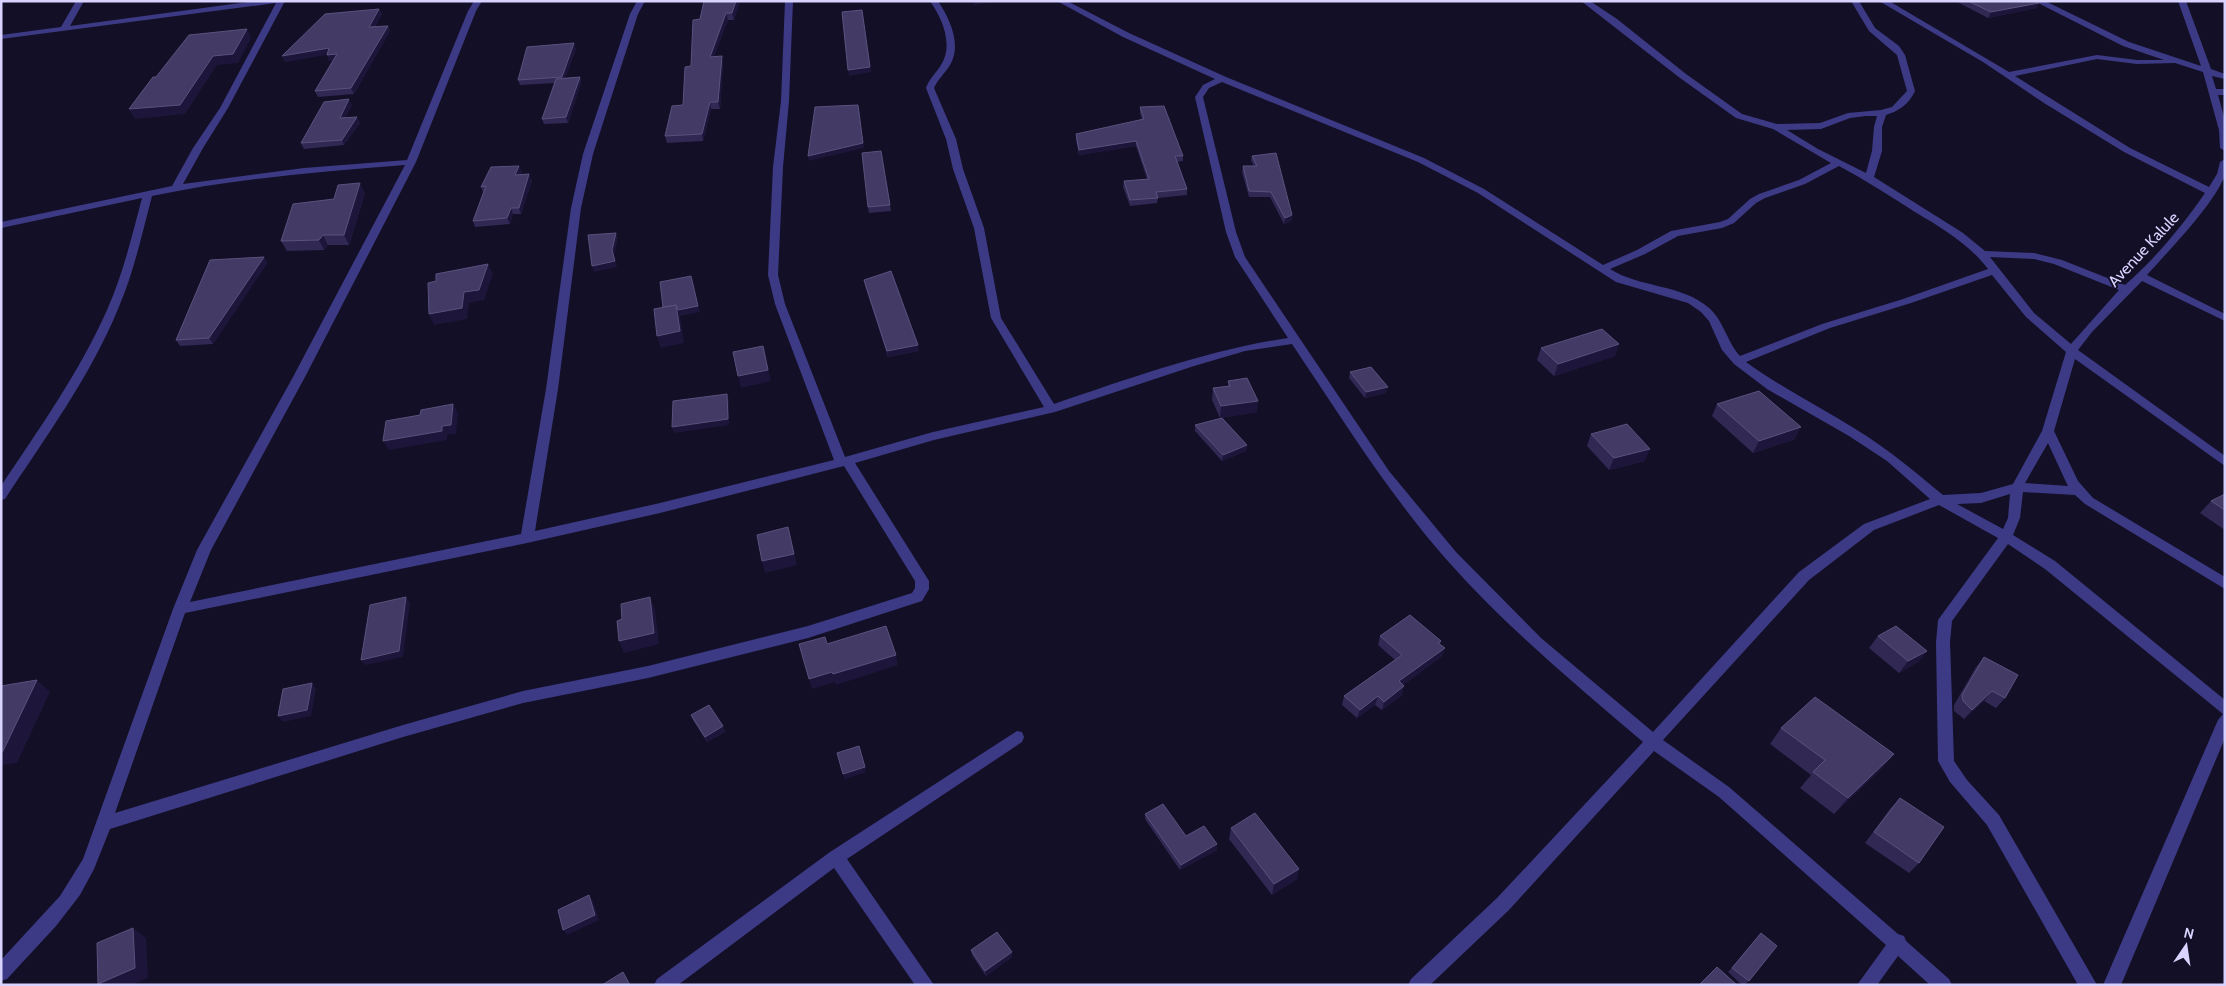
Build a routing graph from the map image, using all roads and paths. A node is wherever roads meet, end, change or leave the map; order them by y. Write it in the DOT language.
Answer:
graph roads {
  1 [pos="80,1"];
  2 [pos="275,1"];
  3 [pos="281,1"];
  4 [pos="478,1"];
  5 [pos="641,1"];
  6 [pos="790,1"];
  7 [pos="934,1"];
  8 [pos="1061,1"];
  9 [pos="1585,1"];
  10 [pos="1855,1"];
  11 [pos="1883,1"];
  12 [pos="2038,1"];
  13 [pos="2182,1"];
  14 [pos="64,29"];
  15 [pos="1,38"];
  16 [pos="2178,62"];
  17 [pos="2208,71"];
  18 [pos="2007,75"];
  19 [pos="2225,77"];
  20 [pos="1223,80"];
  21 [pos="2212,92"];
  22 [pos="2225,92"];
  23 [pos="1882,113"];
  24 [pos="1776,127"];
  25 [pos="2225,148"];
  26 [pos="411,162"];
  27 [pos="2225,162"];
  28 [pos="1838,163"];
  29 [pos="1869,178"];
  30 [pos="176,188"];
  31 [pos="2212,192"];
  32 [pos="148,193"];
  33 [pos="1,225"];
  34 [pos="1982,254"];
  35 [pos="1602,270"];
  36 [pos="1995,270"];
  37 [pos="2142,276"];
  38 [pos="2126,289"];
  39 [pos="2225,318"];
  40 [pos="1295,340"];
  41 [pos="2072,351"];
  42 [pos="1738,361"];
  43 [pos="1050,409"];
  44 [pos="2048,431"];
  45 [pos="844,462"];
  46 [pos="2225,462"];
  47 [pos="2017,487"];
  48 [pos="2078,492"];
  49 [pos="1,496"];
  50 [pos="1940,500"];
  51 [pos="2006,537"];
  52 [pos="527,538"];
  53 [pos="2225,584"];
  54 [pos="180,609"];
  55 [pos="2225,709"];
  56 [pos="2225,720"];
  57 [pos="1017,737"];
  58 [pos="1654,742"];
  59 [pos="104,823"];
  60 [pos="836,857"];
  61 [pos="1898,942"];
  62 [pos="1,974"];
  63 [pos="663,985"];
  64 [pos="925,985"];
  65 [pos="1417,985"];
  66 [pos="1866,985"];
  67 [pos="1943,985"];
  68 [pos="2088,985"];
  69 [pos="2112,985"];
  1 -- 14 [label="street"];
  2 -- 14 [label="street"];
  3 -- 30 [label="street"];
  4 -- 26 [label="street"];
  5 -- 52 [label="street"];
  6 -- 45 [label="street"];
  7 -- 43 [label="street"];
  8 -- 20 [label="street"];
  9 -- 24 [label="street"];
  10 -- 23 [label="street"];
  11 -- 18 [label="street"];
  12 -- 16 [label="street"];
  13 -- 17 [label="street"];
  14 -- 15 [label="street"];
  16 -- 17 [label="street"];
  16 -- 18 [label="street"];
  17 -- 19 [label="street"];
  17 -- 21 [label="street"];
  18 -- 31 [label="street"];
  20 -- 35 [label="street"];
  20 -- 40 [label="street"];
  21 -- 22 [label="street"];
  21 -- 25 [label="street"];
  23 -- 24 [label="street"];
  23 -- 29 [label="street"];
  24 -- 28 [label="street"];
  26 -- 30 [label="street"];
  26 -- 54 [label="street"];
  27 -- 31 [label="street, Avenue Kalule"];
  28 -- 29 [label="street"];
  28 -- 35 [label="street"];
  29 -- 34 [label="street"];
  30 -- 32 [label="street"];
  31 -- 37 [label="street, Avenue Kalule"];
  32 -- 33 [label="street"];
  32 -- 49 [label="street"];
  34 -- 36 [label="street"];
  34 -- 38 [label="street"];
  35 -- 42 [label="street"];
  36 -- 41 [label="street"];
  36 -- 42 [label="street"];
  37 -- 38 [label="street, Avenue Kalule"];
  37 -- 39 [label="street"];
  38 -- 41 [label="street, Avenue Kalule"];
  40 -- 43 [label="street"];
  40 -- 58 [label="street"];
  41 -- 44 [label="street"];
  41 -- 46 [label="street"];
  42 -- 50 [label="street"];
  43 -- 45 [label="street"];
  44 -- 47 [label="street"];
  44 -- 48 [label="street"];
  45 -- 52 [label="street"];
  45 -- 59 [label="street"];
  47 -- 48 [label="street"];
  47 -- 50 [label="street"];
  47 -- 51 [label="street"];
  48 -- 53 [label="street"];
  50 -- 51 [label="street"];
  50 -- 58 [label="street"];
  51 -- 55 [label="street"];
  51 -- 68 [label="street"];
  52 -- 54 [label="street"];
  54 -- 59 [label="street"];
  56 -- 69 [label="street"];
  57 -- 60 [label="street"];
  58 -- 61 [label="street"];
  58 -- 65 [label="street"];
  59 -- 62 [label="street"];
  60 -- 63 [label="street"];
  60 -- 64 [label="street"];
  61 -- 66 [label="street"];
  61 -- 67 [label="street"];
}
